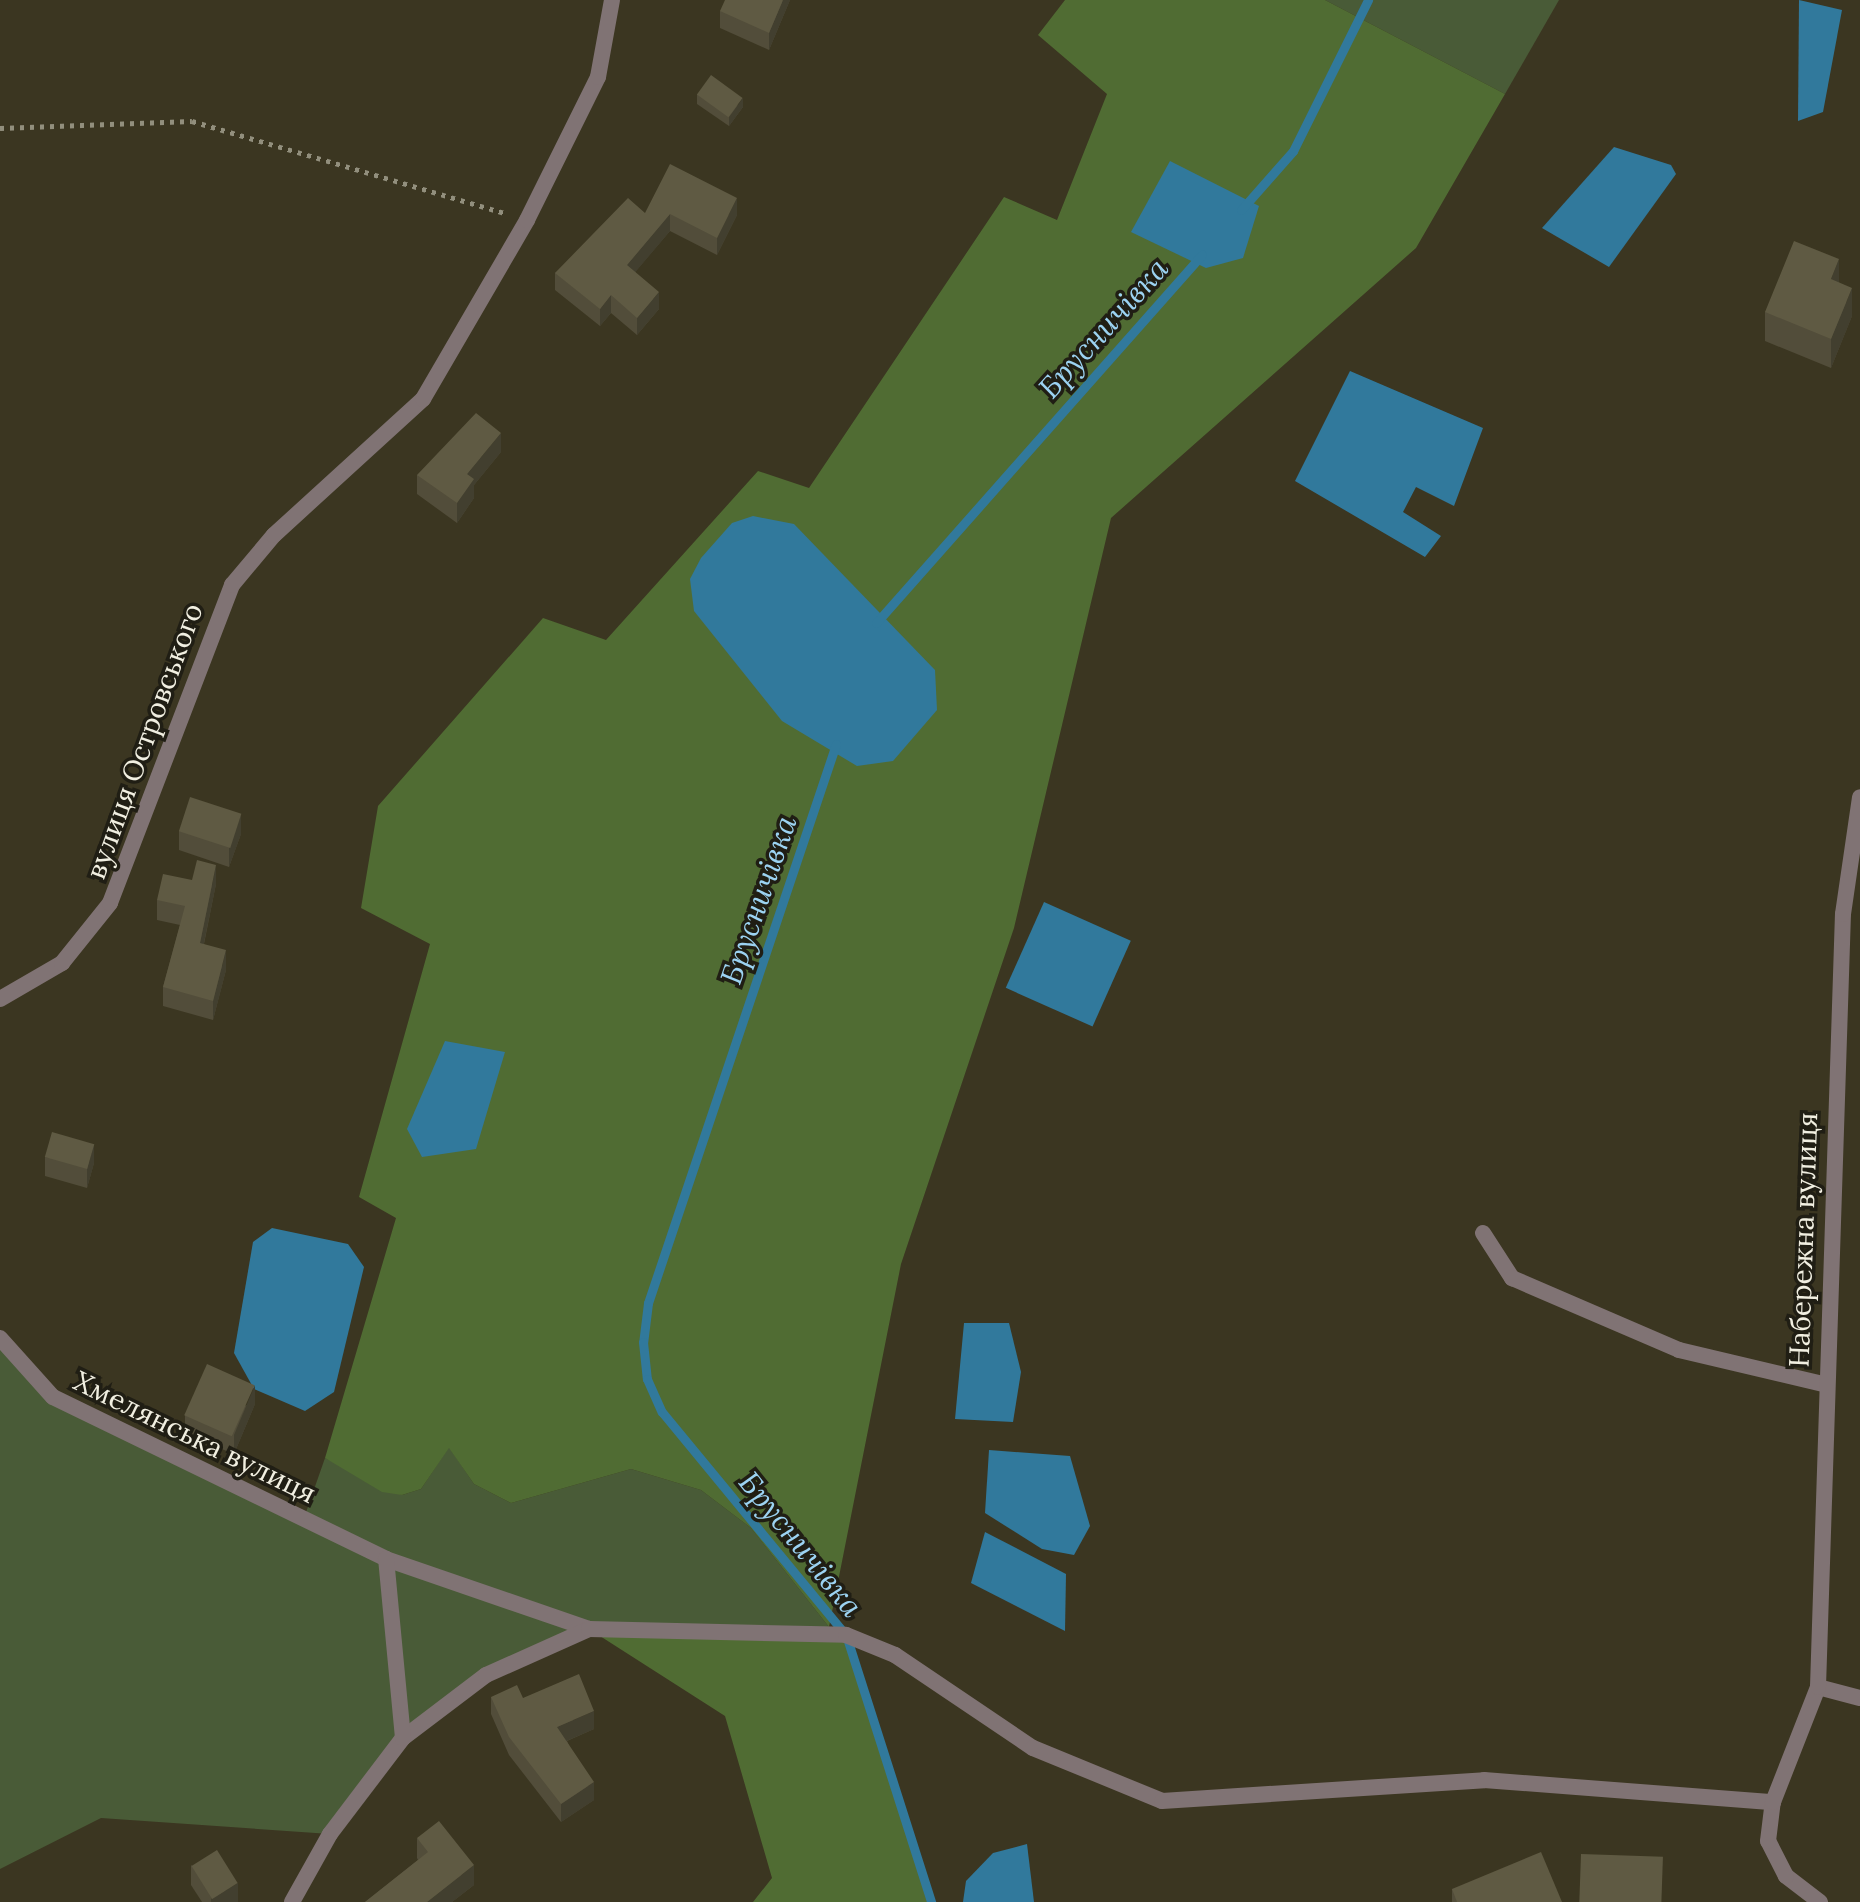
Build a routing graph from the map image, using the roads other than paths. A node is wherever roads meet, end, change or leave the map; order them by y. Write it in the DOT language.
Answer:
graph roads {
  1 [pos="612,0"];
  2 [pos="1860,797"];
  3 [pos="0,999"];
  4 [pos="1483,1233"];
  5 [pos="0,1338"];
  6 [pos="1823,1384"];
  7 [pos="386,1559"];
  8 [pos="589,1629"];
  9 [pos="1818,1687"];
  10 [pos="1860,1698"];
  11 [pos="403,1738"];
  12 [pos="1773,1802"];
  13 [pos="292,1902"];
  14 [pos="1820,1902"];
  1 -- 3 [label="street, вулиця Островського"];
  2 -- 6 [label="street, Набережна вулиця"];
  4 -- 6 [label="street"];
  5 -- 7 [label="street, Хмелянська вулиця"];
  6 -- 9 [label="street, Набережна вулиця"];
  7 -- 8 [label="street, Хмелянська вулиця"];
  7 -- 11 [label="street"];
  8 -- 11 [label="street"];
  8 -- 12 [label="street"];
  9 -- 10 [label="street"];
  9 -- 12 [label="street"];
  11 -- 13 [label="street"];
  12 -- 14 [label="street"];
}
